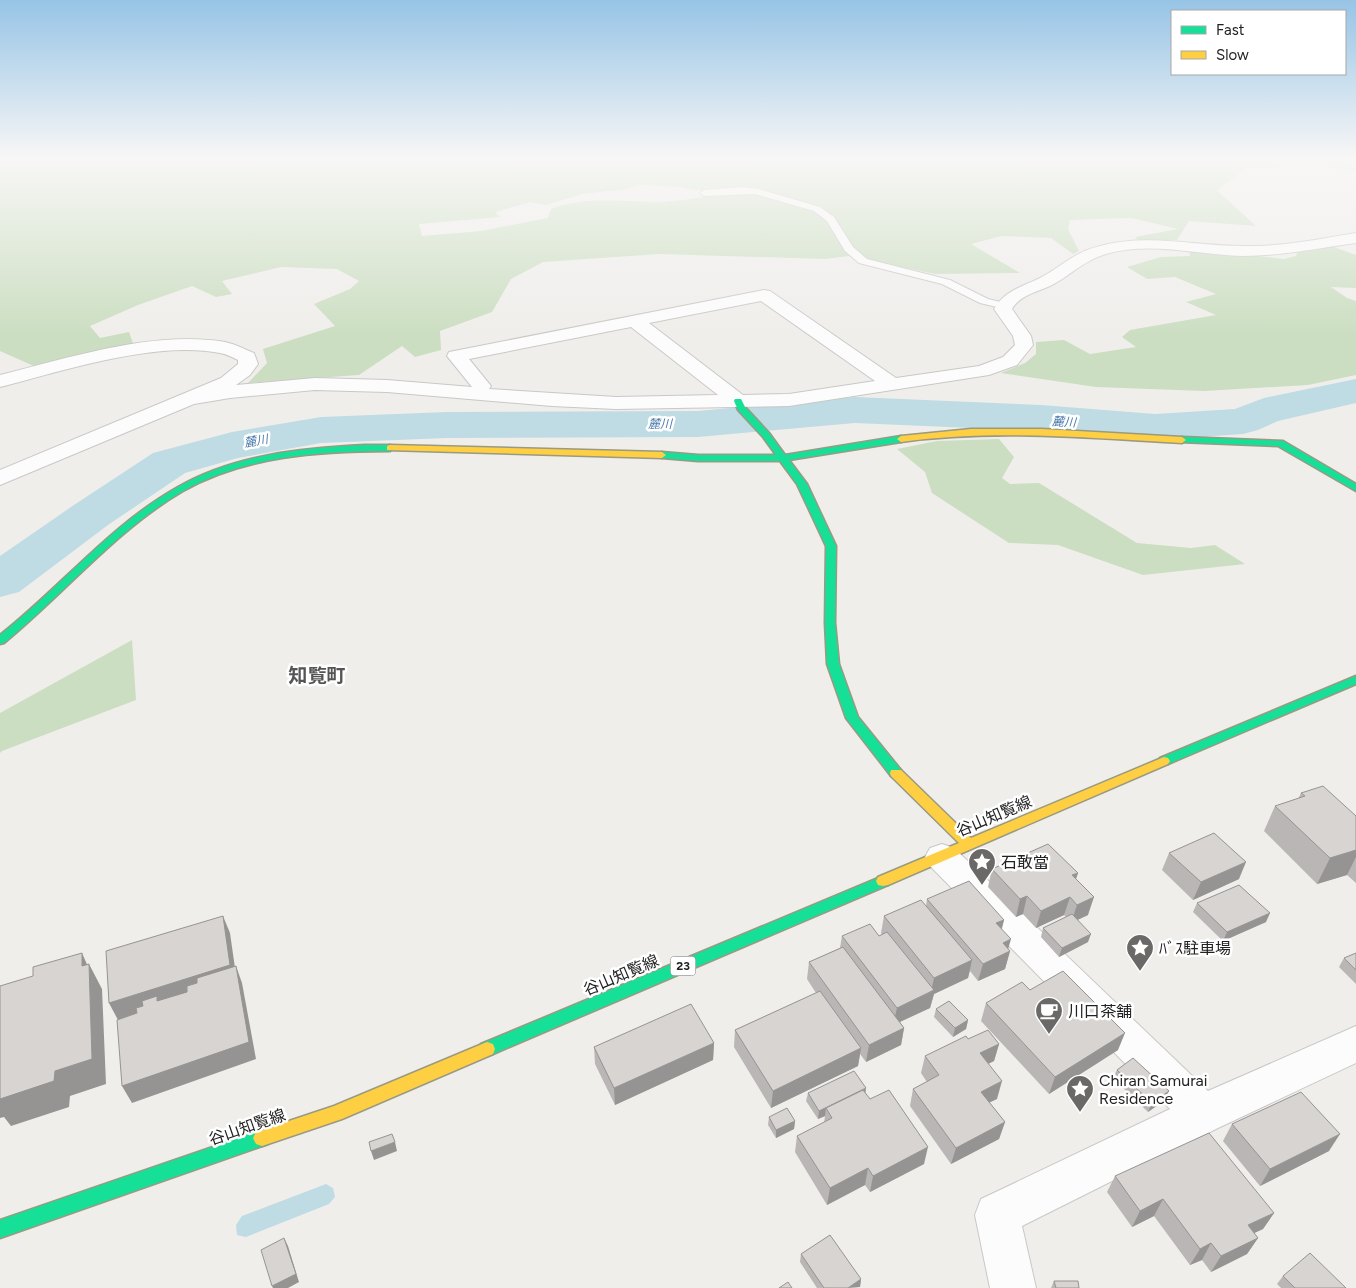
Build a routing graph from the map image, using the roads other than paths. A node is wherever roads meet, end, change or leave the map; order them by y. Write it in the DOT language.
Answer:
graph roads {
  1 [pos="829,217"];
  2 [pos="1356,238"];
  3 [pos="1004,306"];
  4 [pos="635,321"];
  5 [pos="0,381"];
  6 [pos="892,384"];
  7 [pos="481,386"];
  8 [pos="191,398"];
  9 [pos="740,405"];
  10 [pos="784,458"];
  11 [pos="0,478"];
  12 [pos="1356,488"];
  13 [pos="0,641"];
  14 [pos="1356,680"];
  15 [pos="956,851"];
  16 [pos="1356,1044"];
  17 [pos="1203,1114"];
  18 [pos="0,1229"];
  19 [pos="1013,1288"];
  1 -- 3 [label="lane"];
  2 -- 3 [label="street"];
  3 -- 6 [label="street"];
  4 -- 6 [label="street"];
  4 -- 7 [label="street"];
  4 -- 9 [label="street"];
  5 -- 8 [label="street"];
  6 -- 9 [label="street"];
  8 -- 9 [label="street"];
  8 -- 11 [label="street"];
  9 -- 10 [label="street"];
  10 -- 12 [label="street"];
  10 -- 13 [label="street"];
  10 -- 15 [label="street"];
  14 -- 15 [label="street, 谷山知覧線 / 23"];
  15 -- 17 [label="street"];
  15 -- 18 [label="street, 谷山知覧線 / 23"];
  16 -- 17 [label="street"];
  17 -- 19 [label="street"];
}
